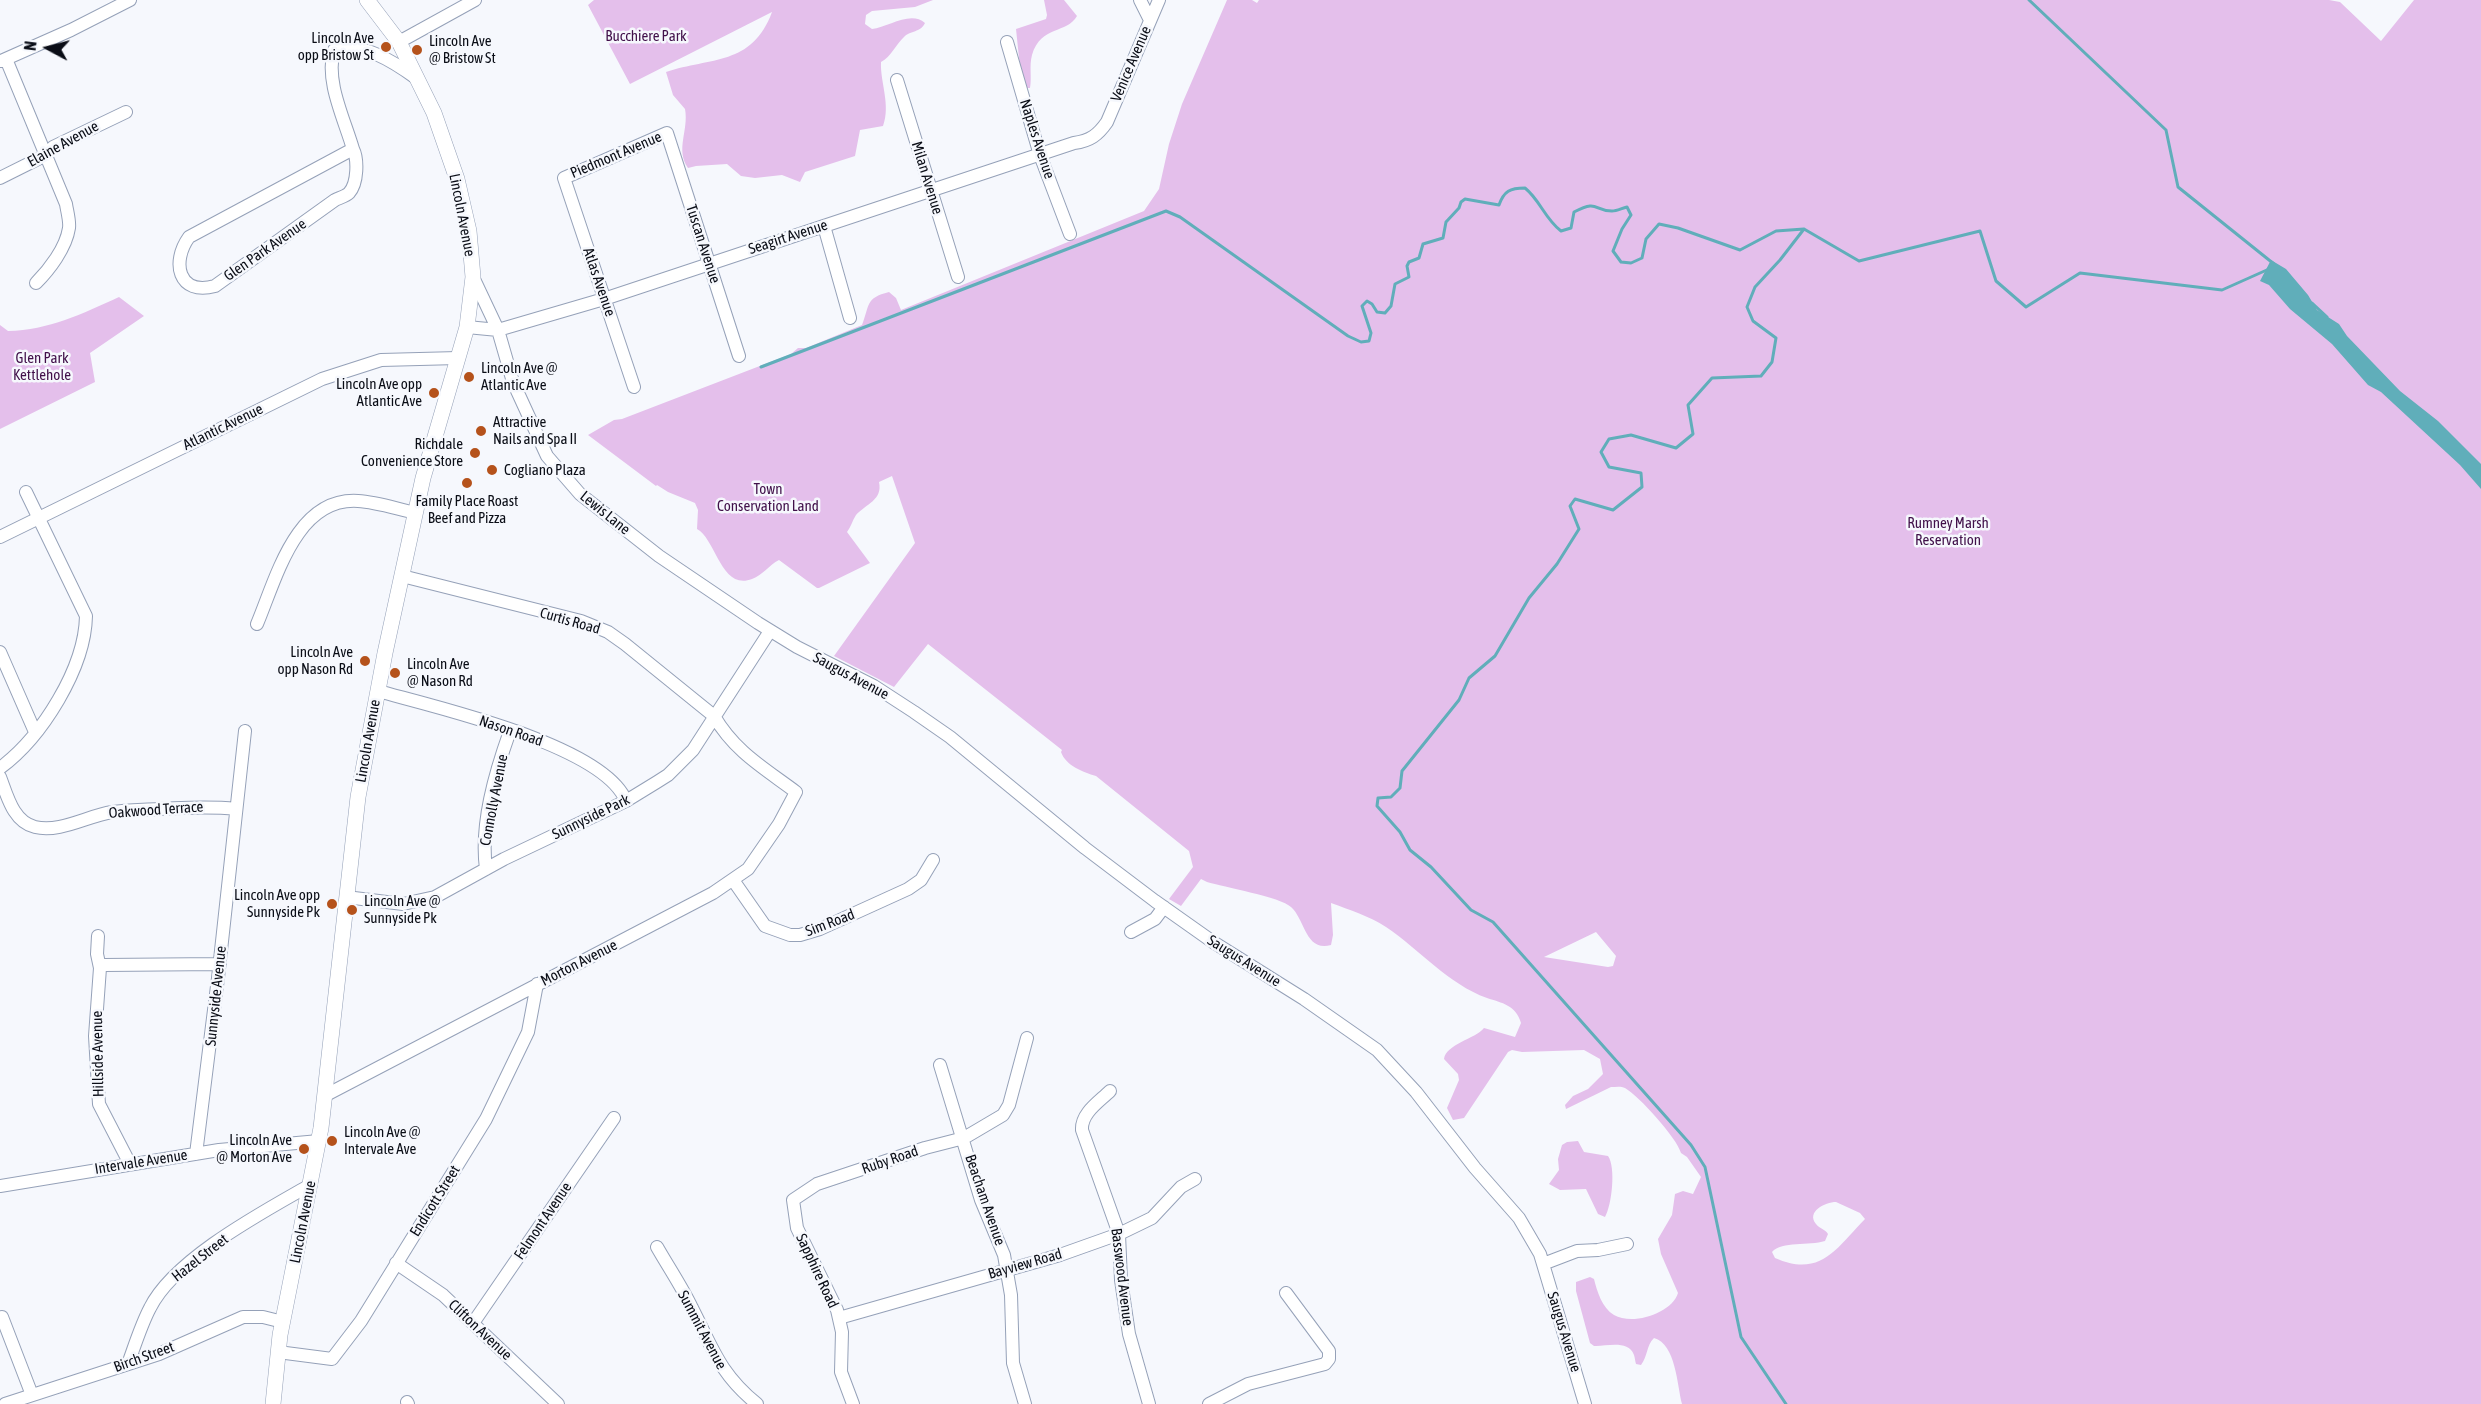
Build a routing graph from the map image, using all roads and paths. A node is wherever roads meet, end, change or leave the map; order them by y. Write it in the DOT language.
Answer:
graph roads {
  1 [pos="130,0"];
  2 [pos="367,0"];
  3 [pos="475,0"];
  4 [pos="1140,0"];
  5 [pos="1159,0"];
  6 [pos="1150,20"];
  7 [pos="399,42"];
  8 [pos="1007,42"];
  9 [pos="3,60"];
  10 [pos="419,80"];
  11 [pos="897,80"];
  12 [pos="126,112"];
  13 [pos="1103,128"];
  14 [pos="667,133"];
  15 [pos="352,148"];
  16 [pos="46,155"];
  17 [pos="1040,155"];
  18 [pos="0,178"];
  19 [pos="564,178"];
  20 [pos="930,191"];
  21 [pos="824,226"];
  22 [pos="1070,234"];
  23 [pos="709,264"];
  24 [pos="473,277"];
  25 [pos="958,277"];
  26 [pos="36,283"];
  27 [pos="604,299"];
  28 [pos="850,318"];
  29 [pos="467,327"];
  30 [pos="498,330"];
  31 [pos="739,356"];
  32 [pos="458,358"];
  33 [pos="634,387"];
  34 [pos="26,492"];
  35 [pos="416,513"];
  36 [pos="37,518"];
  37 [pos="0,537"];
  38 [pos="402,576"];
  39 [pos="257,624"];
  40 [pos="770,631"];
  41 [pos="0,652"];
  42 [pos="378,691"];
  43 [pos="714,716"];
  44 [pos="245,731"];
  45 [pos="510,731"];
  46 [pos="35,732"];
  47 [pos="0,768"];
  48 [pos="0,777"];
  49 [pos="796,792"];
  50 [pos="626,801"];
  51 [pos="236,809"];
  52 [pos="933,860"];
  53 [pos="486,869"];
  54 [pos="733,880"];
  55 [pos="346,897"];
  56 [pos="1164,907"];
  57 [pos="1131,932"];
  58 [pos="98,936"];
  59 [pos="220,964"];
  60 [pos="100,968"];
  61 [pos="537,984"];
  62 [pos="1027,1038"];
  63 [pos="940,1065"];
  64 [pos="1110,1091"];
  65 [pos="326,1095"];
  66 [pos="614,1118"];
  67 [pos="964,1138"];
  68 [pos="319,1141"];
  69 [pos="196,1154"];
  70 [pos="130,1164"];
  71 [pos="1196,1179"];
  72 [pos="817,1184"];
  73 [pos="310,1185"];
  74 [pos="0,1186"];
  75 [pos="1119,1234"];
  76 [pos="1627,1244"];
  77 [pos="657,1247"];
  78 [pos="396,1263"];
  79 [pos="1543,1264"];
  80 [pos="1007,1270"];
  81 [pos="1286,1293"];
  82 [pos="2,1317"];
  83 [pos="839,1318"];
  84 [pos="283,1322"];
  85 [pos="473,1323"];
  86 [pos="278,1352"];
  87 [pos="128,1364"];
  88 [pos="32,1395"];
  89 [pos="5,1404"];
  90 [pos="273,1404"];
  91 [pos="558,1404"];
  92 [pos="757,1404"];
  93 [pos="853,1404"];
  94 [pos="1025,1404"];
  95 [pos="1149,1404"];
  96 [pos="1209,1404"];
  97 [pos="1585,1404"];
  1 -- 9 [label="street"];
  2 -- 7 [label="main road, Lincoln Avenue"];
  3 -- 7 [label="street"];
  4 -- 6 [label="street"];
  5 -- 6 [label="street, Venice Avenue"];
  6 -- 13 [label="street, Venice Avenue"];
  7 -- 10 [label="main road, Lincoln Avenue"];
  8 -- 17 [label="street, Naples Avenue"];
  9 -- 16 [label="street"];
  10 -- 15 [label="street, Glen Park Avenue"];
  10 -- 24 [label="main road, Lincoln Avenue"];
  11 -- 20 [label="street, Milan Avenue"];
  12 -- 16 [label="street, Elaine Avenue"];
  13 -- 17 [label="street, Seagirt Avenue"];
  14 -- 19 [label="street, Piedmont Avenue"];
  14 -- 23 [label="street, Tuscan Avenue"];
  15 -- 15 [label="street, Glen Park Avenue"];
  16 -- 18 [label="street, Elaine Avenue"];
  16 -- 26 [label="street"];
  17 -- 20 [label="street, Seagirt Avenue"];
  17 -- 22 [label="street, Naples Avenue"];
  19 -- 27 [label="street, Atlas Avenue"];
  20 -- 21 [label="street, Seagirt Avenue"];
  20 -- 25 [label="street, Milan Avenue"];
  21 -- 23 [label="street, Seagirt Avenue"];
  21 -- 28 [label="street"];
  23 -- 27 [label="street, Seagirt Avenue"];
  23 -- 31 [label="street, Tuscan Avenue"];
  24 -- 29 [label="main road, Lincoln Avenue"];
  24 -- 30 [label="street, Lewis Lane"];
  27 -- 30 [label="street, Seagirt Avenue"];
  27 -- 33 [label="street, Atlas Avenue"];
  29 -- 30 [label="street, Seagirt Avenue"];
  29 -- 32 [label="main road, Lincoln Avenue"];
  30 -- 40 [label="street, Lewis Lane"];
  32 -- 35 [label="main road, Lincoln Avenue"];
  32 -- 36 [label="street, Atlantic Avenue"];
  34 -- 36 [label="street"];
  35 -- 38 [label="main road, Lincoln Avenue"];
  35 -- 39 [label="street"];
  36 -- 37 [label="street, Atlantic Avenue"];
  36 -- 46 [label="street"];
  38 -- 42 [label="main road, Lincoln Avenue"];
  38 -- 43 [label="street, Curtis Road"];
  40 -- 43 [label="street, Sunnyside Park"];
  40 -- 56 [label="street, Saugus Avenue"];
  41 -- 46 [label="street"];
  42 -- 45 [label="street, Nason Road"];
  42 -- 55 [label="main road, Lincoln Avenue"];
  43 -- 49 [label="street, Curtis Road"];
  43 -- 50 [label="street, Sunnyside Park"];
  44 -- 51 [label="street, Sunnyside Avenue"];
  45 -- 50 [label="street, Nason Road"];
  45 -- 53 [label="street, Connolly Avenue"];
  46 -- 47 [label="street"];
  48 -- 51 [label="street, Oakwood Terrace"];
  49 -- 54 [label="street, Morton Avenue"];
  50 -- 53 [label="street, Sunnyside Park"];
  51 -- 59 [label="street, Sunnyside Avenue"];
  52 -- 54 [label="street, Sim Road"];
  53 -- 55 [label="street, Sunnyside Park"];
  54 -- 61 [label="street, Morton Avenue"];
  55 -- 65 [label="main road, Lincoln Avenue"];
  56 -- 57 [label="street"];
  56 -- 79 [label="street, Saugus Avenue"];
  58 -- 60 [label="street, Hillside Avenue"];
  59 -- 60 [label="street"];
  59 -- 69 [label="street, Sunnyside Avenue"];
  60 -- 70 [label="street, Hillside Avenue"];
  61 -- 65 [label="street, Morton Avenue"];
  61 -- 78 [label="street, Endicott Street"];
  62 -- 67 [label="street, Ruby Road"];
  63 -- 67 [label="street, Beacham Avenue"];
  64 -- 75 [label="street, Basswood Avenue"];
  65 -- 68 [label="main road, Lincoln Avenue"];
  66 -- 85 [label="street, Felmont Avenue"];
  67 -- 72 [label="street, Ruby Road"];
  67 -- 80 [label="street, Beacham Avenue"];
  68 -- 69 [label="street, Intervale Avenue"];
  68 -- 73 [label="main road, Lincoln Avenue"];
  69 -- 70 [label="street, Intervale Avenue"];
  70 -- 74 [label="street, Intervale Avenue"];
  71 -- 75 [label="street, Bayview Road"];
  72 -- 83 [label="street, Sapphire Road"];
  73 -- 84 [label="main road, Lincoln Avenue"];
  73 -- 87 [label="street, Hazel Street"];
  75 -- 80 [label="street, Bayview Road"];
  75 -- 95 [label="street, Basswood Avenue"];
  76 -- 79 [label="street"];
  77 -- 92 [label="street, Summit Avenue"];
  78 -- 85 [label="street, Clifton Avenue"];
  78 -- 86 [label="street, Endicott Street"];
  79 -- 97 [label="street, Saugus Avenue"];
  80 -- 83 [label="street, Bayview Road"];
  80 -- 94 [label="street, Beacham Avenue"];
  81 -- 96 [label="street"];
  82 -- 88 [label="street"];
  83 -- 93 [label="street, Sapphire Road"];
  84 -- 86 [label="main road, Lincoln Avenue"];
  84 -- 87 [label="street, Birch Street"];
  85 -- 91 [label="street, Clifton Avenue"];
  86 -- 90 [label="main road, Lincoln Avenue"];
  87 -- 88 [label="street, Birch Street"];
  88 -- 89 [label="street, Birch Street"];
}
